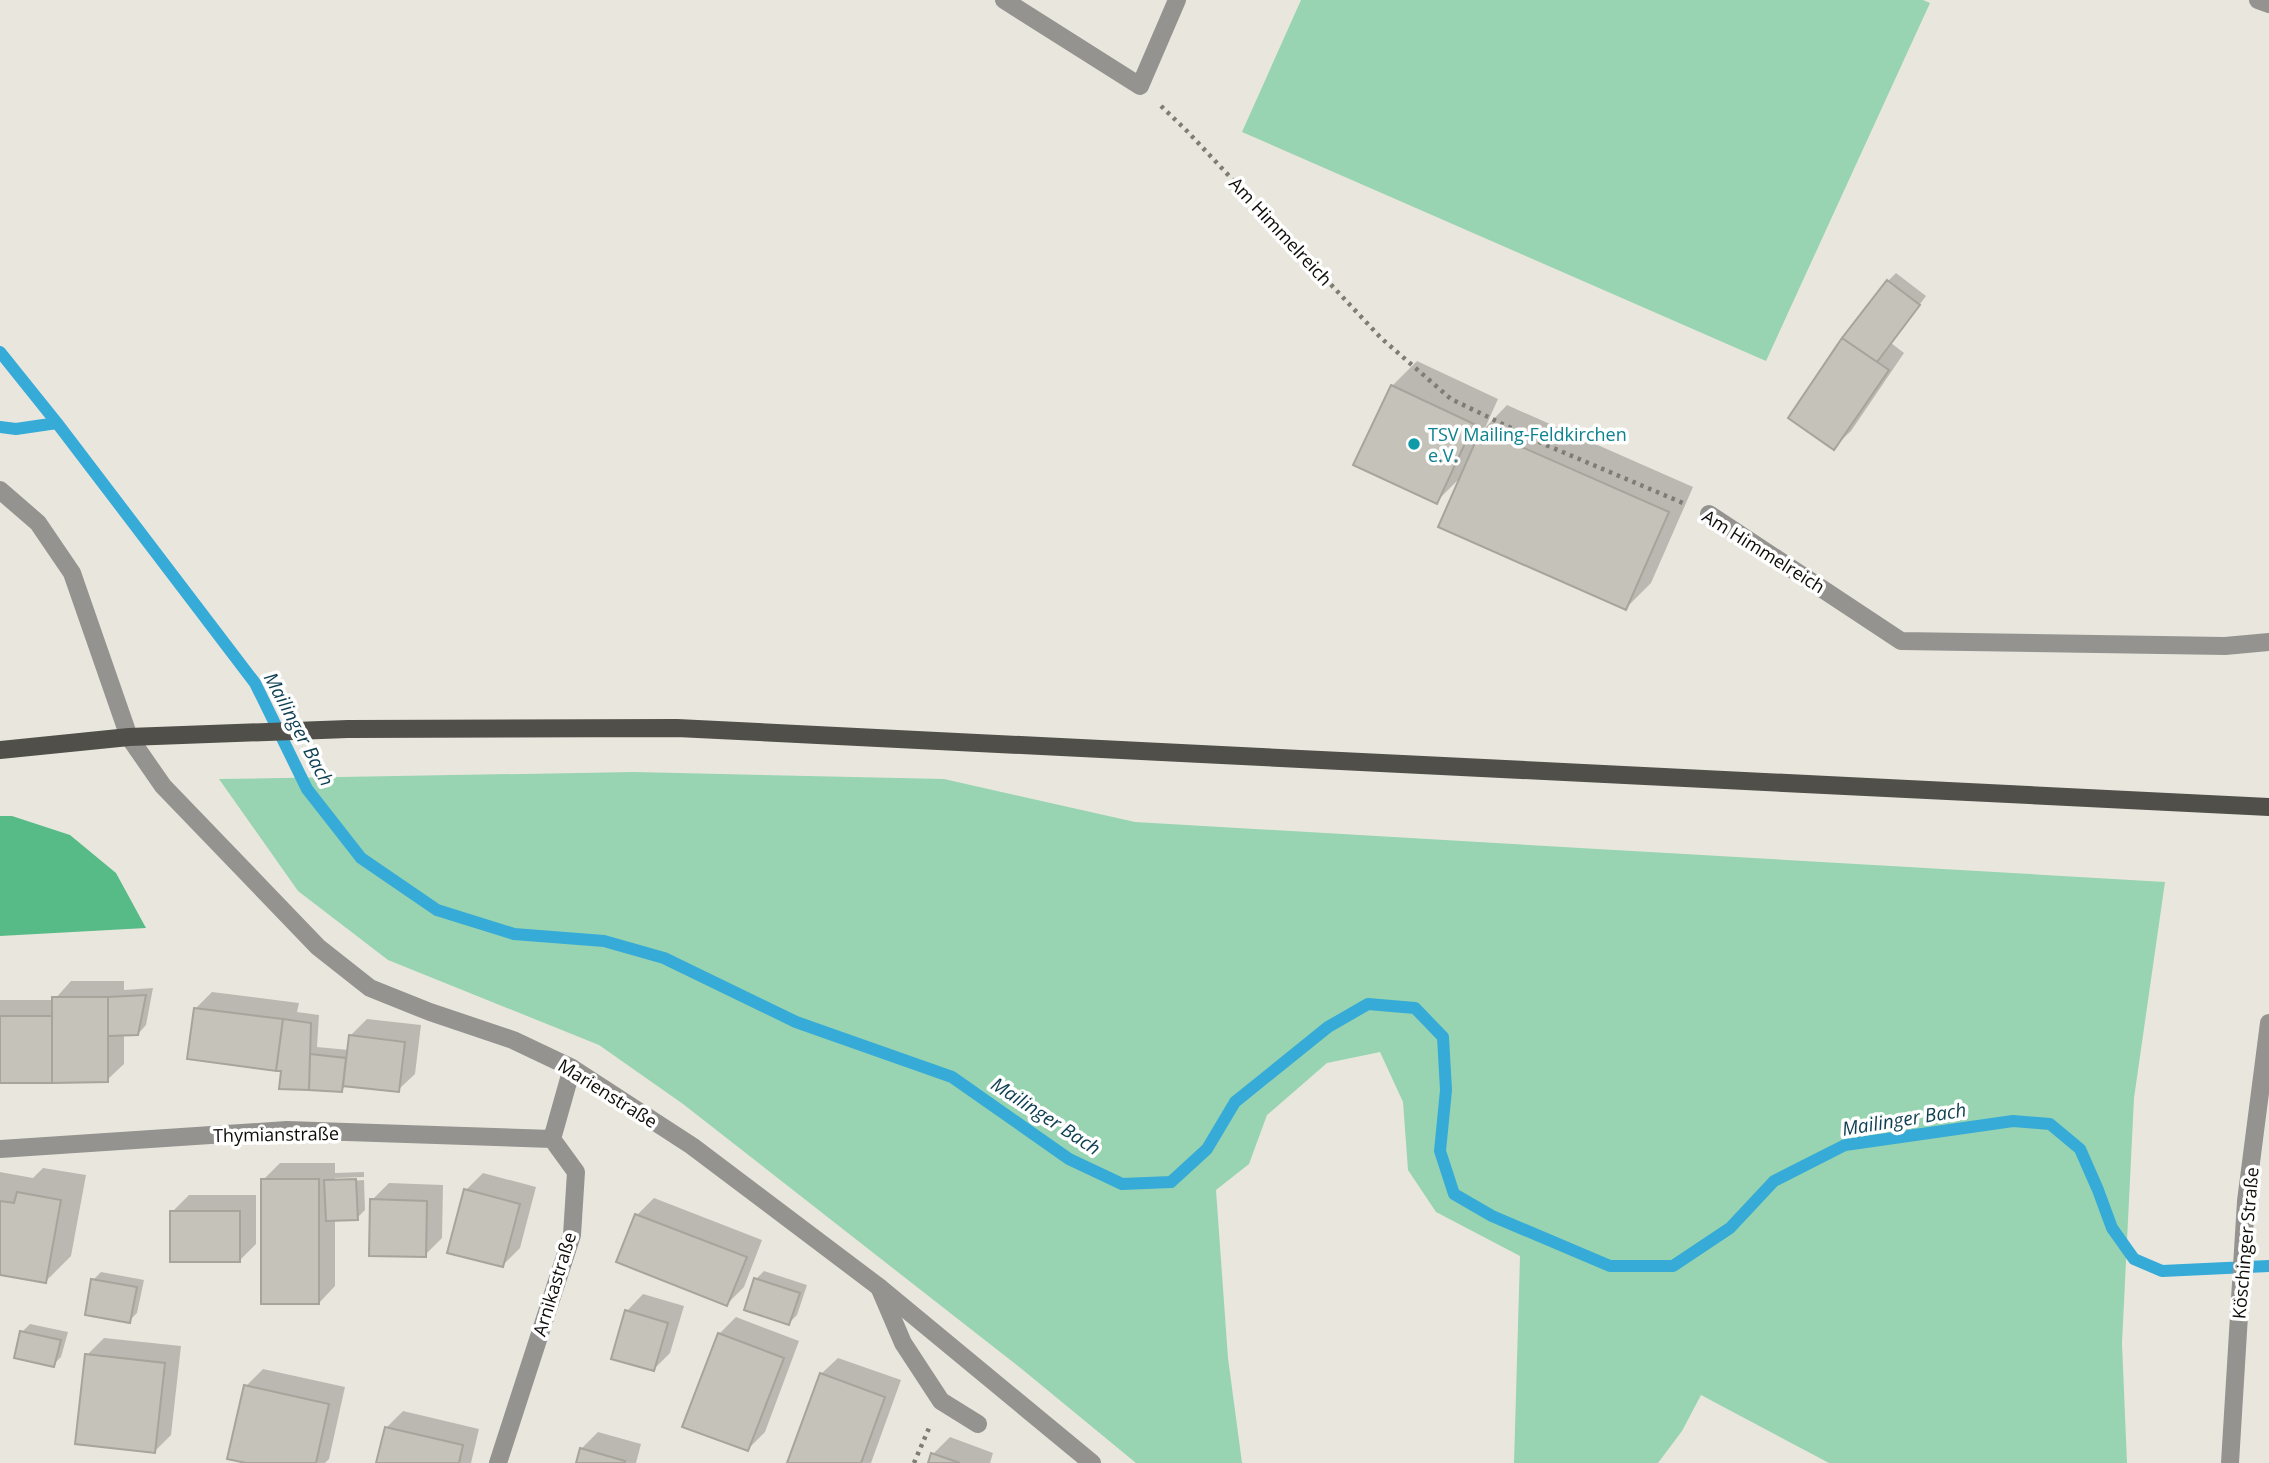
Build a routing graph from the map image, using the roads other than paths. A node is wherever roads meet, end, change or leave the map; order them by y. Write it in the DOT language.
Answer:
graph roads {
  1 [pos="1004,0"];
  2 [pos="1177,0"];
  3 [pos="2258,0"];
  4 [pos="2269,4"];
  5 [pos="0,490"];
  6 [pos="1709,514"];
  7 [pos="2269,642"];
  8 [pos="129,737"];
  9 [pos="0,750"];
  10 [pos="2269,807"];
  11 [pos="2269,1023"];
  12 [pos="572,1068"];
  13 [pos="552,1139"];
  14 [pos="0,1149"];
  15 [pos="879,1287"];
  16 [pos="978,1423"];
  17 [pos="498,1463"];
  18 [pos="1093,1463"];
  19 [pos="2230,1463"];
  1 -- 2 [label="street"];
  3 -- 4 [label="street"];
  5 -- 8 [label="street, Marienstraße"];
  6 -- 7 [label="street, Am Himmelreich"];
  8 -- 9 [label="main road"];
  8 -- 10 [label="main road"];
  8 -- 12 [label="street, Marienstraße"];
  11 -- 19 [label="street, Köschinger Straße"];
  12 -- 13 [label="street"];
  12 -- 15 [label="street, Marienstraße"];
  13 -- 14 [label="street, Thymianstraße"];
  13 -- 17 [label="street, Arnikastraße"];
  15 -- 16 [label="street"];
  15 -- 18 [label="street, Marienstraße"];
}
